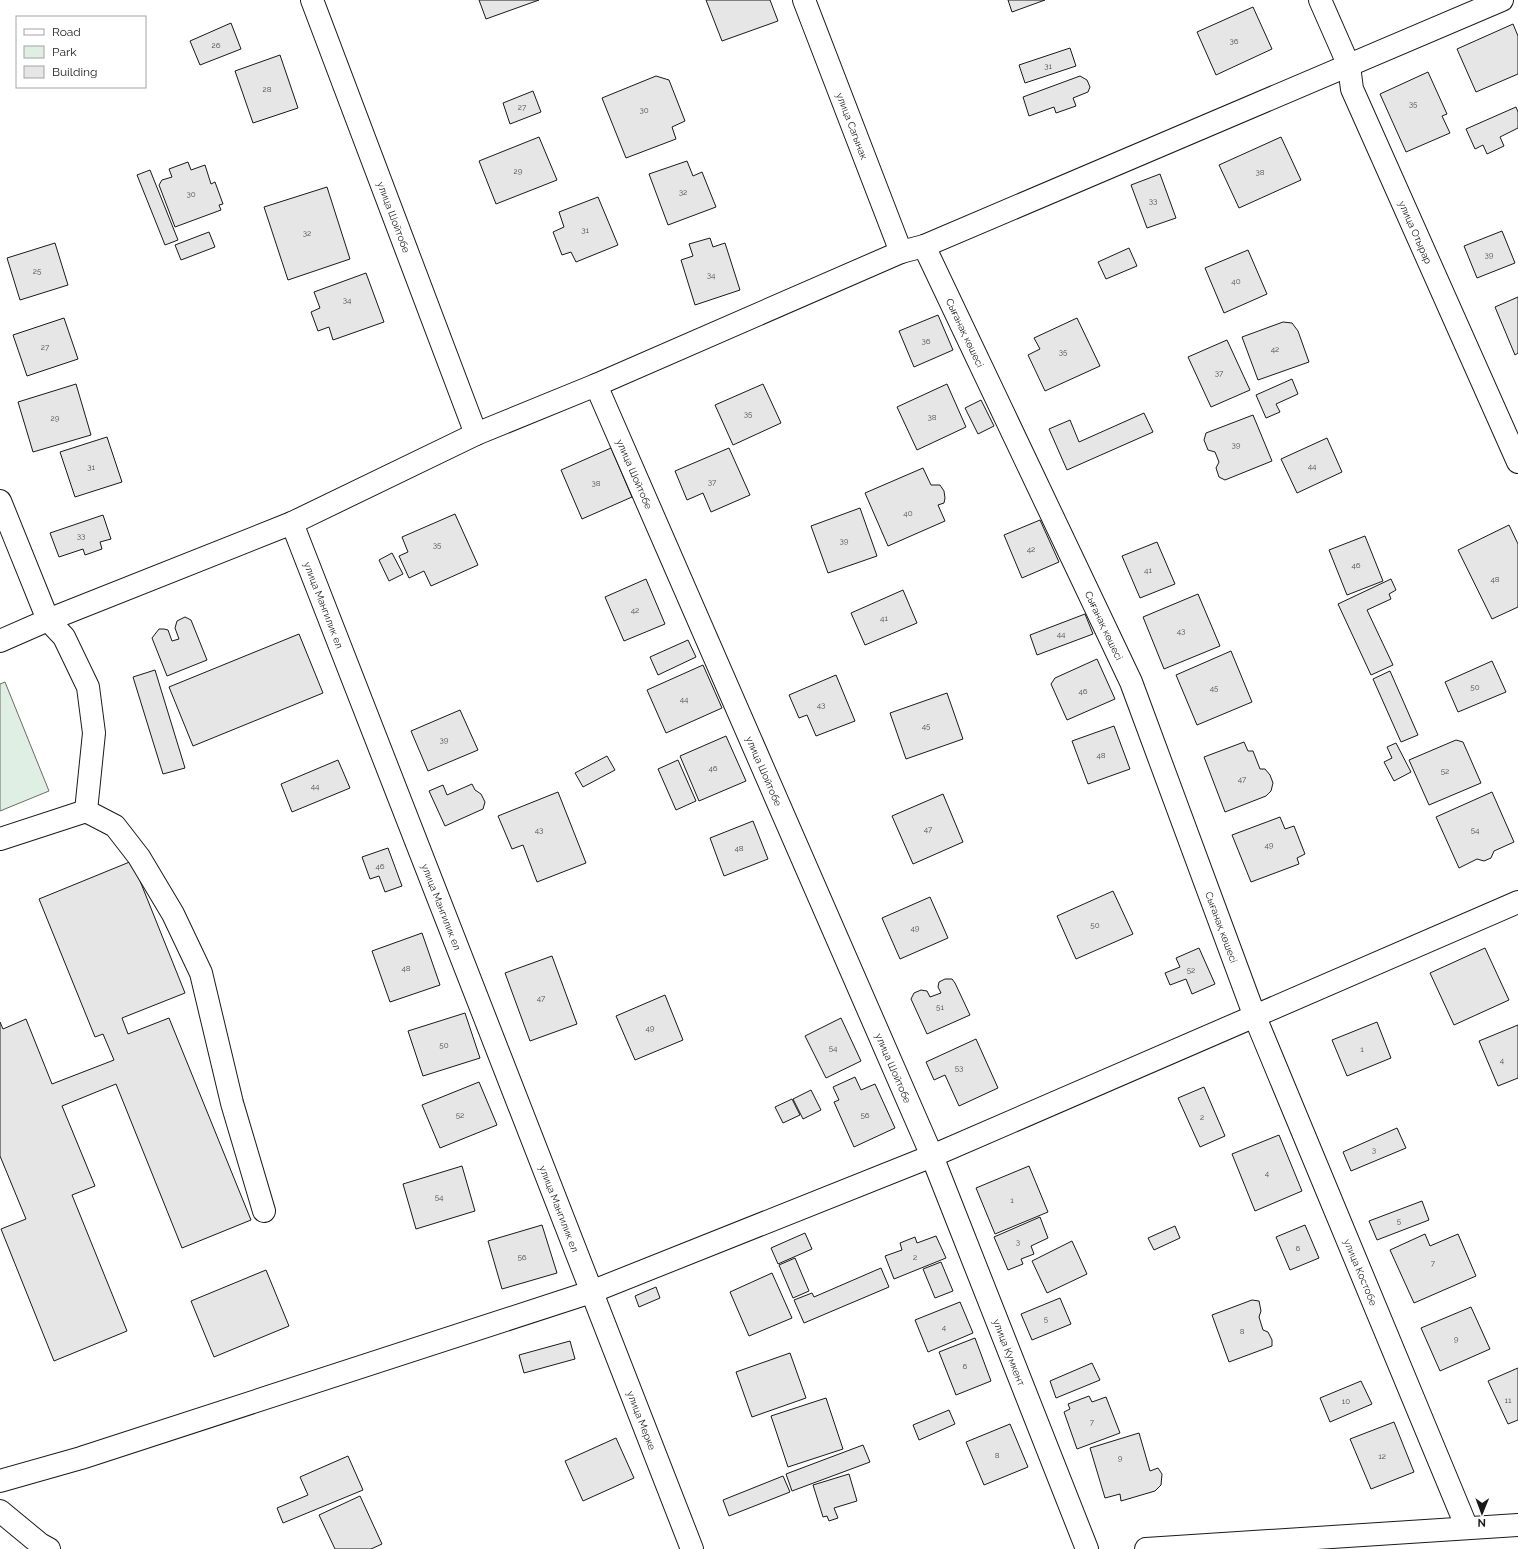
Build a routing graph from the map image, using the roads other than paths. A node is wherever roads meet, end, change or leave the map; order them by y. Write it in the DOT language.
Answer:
graph roads {
  1 [pos="312,0"];
  2 [pos="804,0"];
  3 [pos="1320,0"];
  4 [pos="1502,0"];
  5 [pos="1350,66"];
  6 [pos="924,246"];
  7 [pos="901,252"];
  8 [pos="596,385"];
  9 [pos="476,434"];
  10 [pos="1518,462"];
  11 [pos="0,501"];
  12 [pos="292,523"];
  13 [pos="48,620"];
  14 [pos="0,641"];
  15 [pos="86,811"];
  16 [pos="0,839"];
  17 [pos="1518,902"];
  18 [pos="1255,1017"];
  19 [pos="932,1156"];
  20 [pos="264,1211"];
  21 [pos="592,1292"];
  22 [pos="0,1481"];
  23 [pos="0,1511"];
  24 [pos="1518,1524"];
  25 [pos="1467,1528"];
  26 [pos="49,1549"];
  27 [pos="692,1549"];
  28 [pos="1087,1549"];
  29 [pos="1146,1549"];
  1 -- 9 [label="street, улица Шойтобе"];
  2 -- 7 [label="street, улица Сагынак"];
  3 -- 5 [label="street, улица Отырар"];
  4 -- 5 [label="street"];
  5 -- 6 [label="street"];
  5 -- 10 [label="street, улица Отырар"];
  6 -- 7 [label="street"];
  6 -- 18 [label="street, Сығанақ көшесі"];
  7 -- 8 [label="street"];
  8 -- 9 [label="street"];
  8 -- 19 [label="street, улица Шойтобе"];
  9 -- 12 [label="street"];
  11 -- 13 [label="street"];
  12 -- 13 [label="street"];
  12 -- 21 [label="street, улица Мангилик ел"];
  13 -- 14 [label="street"];
  13 -- 15 [label="street"];
  15 -- 16 [label="street"];
  15 -- 20 [label="street"];
  17 -- 18 [label="street"];
  18 -- 19 [label="street"];
  18 -- 25 [label="street, улица Костобе"];
  19 -- 21 [label="street"];
  19 -- 28 [label="street, улица Кумкент"];
  21 -- 22 [label="street"];
  21 -- 27 [label="street, улица Мерке"];
  23 -- 26 [label="street"];
  24 -- 25 [label="street"];
  25 -- 29 [label="street"];
}
